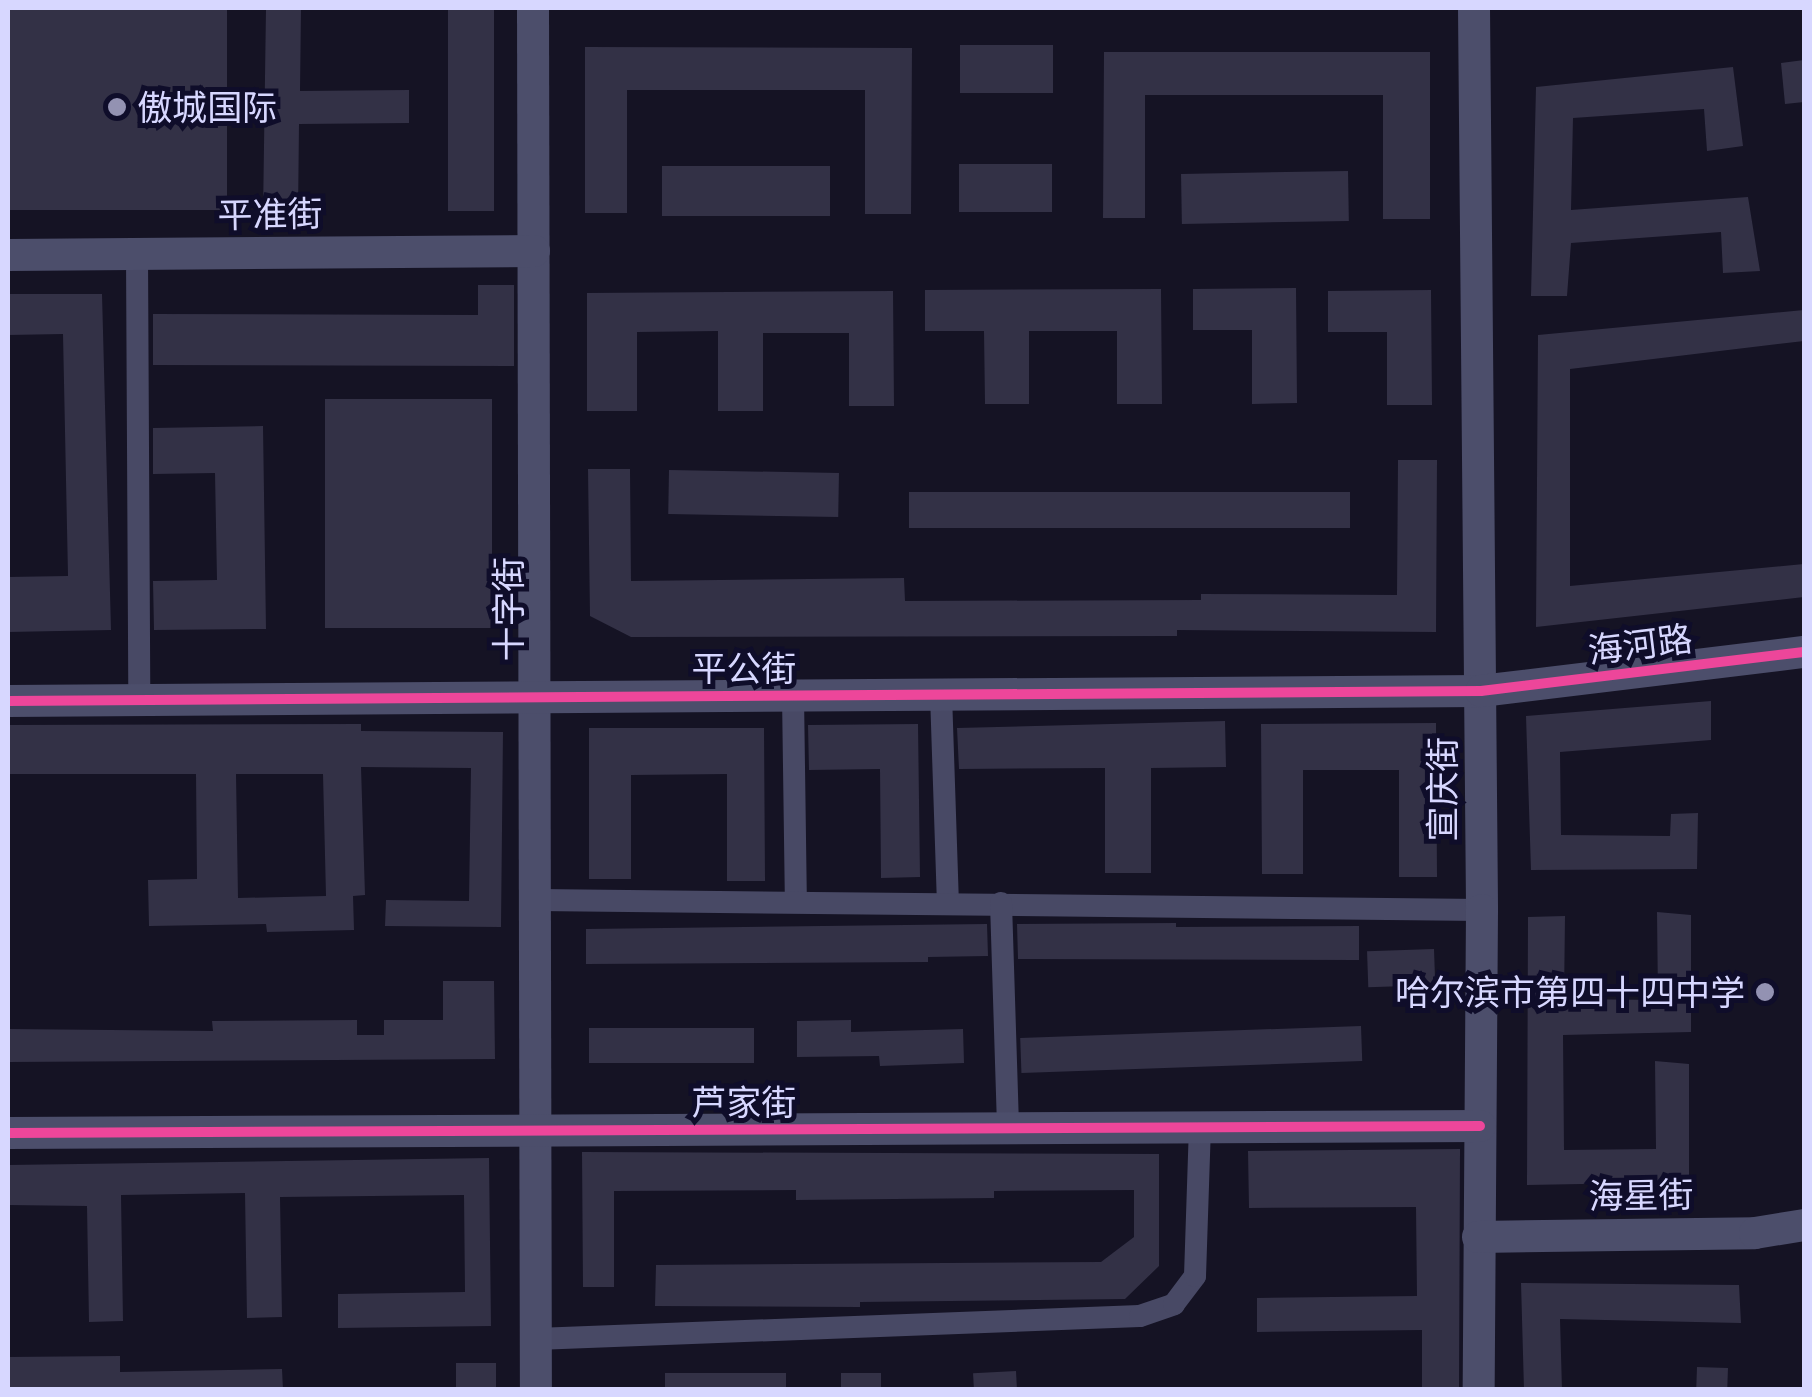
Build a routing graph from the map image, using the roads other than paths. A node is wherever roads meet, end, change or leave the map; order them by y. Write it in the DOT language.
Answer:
graph roads {
  1 [pos="533,8"];
  2 [pos="1474,8"];
  3 [pos="534,251"];
  4 [pos="8,255"];
  5 [pos="137,255"];
  6 [pos="1804,652"];
  7 [pos="1481,690"];
  8 [pos="941,694"];
  9 [pos="793,695"];
  10 [pos="536,697"];
  11 [pos="139,700"];
  12 [pos="8,701"];
  13 [pos="537,900"];
  14 [pos="796,902"];
  15 [pos="948,903"];
  16 [pos="1001,903"];
  17 [pos="1482,910"];
  18 [pos="1480,1126"];
  19 [pos="1008,1128"];
  20 [pos="1200,1128"];
  21 [pos="536,1130"];
  22 [pos="8,1133"];
  23 [pos="1804,1226"];
  24 [pos="1478,1237"];
  25 [pos="536,1339"];
  26 [pos="536,1390"];
  27 [pos="1480,1390"];
  1 -- 3 [label="street, 十字街"];
  2 -- 7 [label="street, 宣庆街"];
  3 -- 5 [label="street, 平准街"];
  3 -- 10 [label="street, 十字街"];
  4 -- 5 [label="street, 平准街"];
  5 -- 11 [label="street"];
  6 -- 7 [label="street, 海河路"];
  7 -- 8 [label="street, 平公街"];
  7 -- 17 [label="street, 宣庆街"];
  8 -- 9 [label="street, 平公街"];
  8 -- 15 [label="street"];
  9 -- 10 [label="street, 平公街"];
  9 -- 14 [label="street"];
  10 -- 11 [label="street, 平公街"];
  10 -- 13 [label="street, 十字街"];
  11 -- 12 [label="street, 平公街"];
  13 -- 14 [label="street"];
  13 -- 21 [label="street, 十字街"];
  14 -- 15 [label="street"];
  15 -- 16 [label="street"];
  16 -- 17 [label="street"];
  16 -- 19 [label="street"];
  17 -- 18 [label="street, 宣庆街"];
  18 -- 20 [label="street, 芦家街"];
  18 -- 24 [label="street, 宣庆街"];
  19 -- 20 [label="street, 芦家街"];
  19 -- 21 [label="street, 芦家街"];
  20 -- 25 [label="street"];
  21 -- 22 [label="street, 芦家街"];
  21 -- 25 [label="street, 十字街"];
  23 -- 24 [label="street, 海星街"];
  24 -- 27 [label="street, 宣庆街"];
  25 -- 26 [label="street, 十字街"];
}
